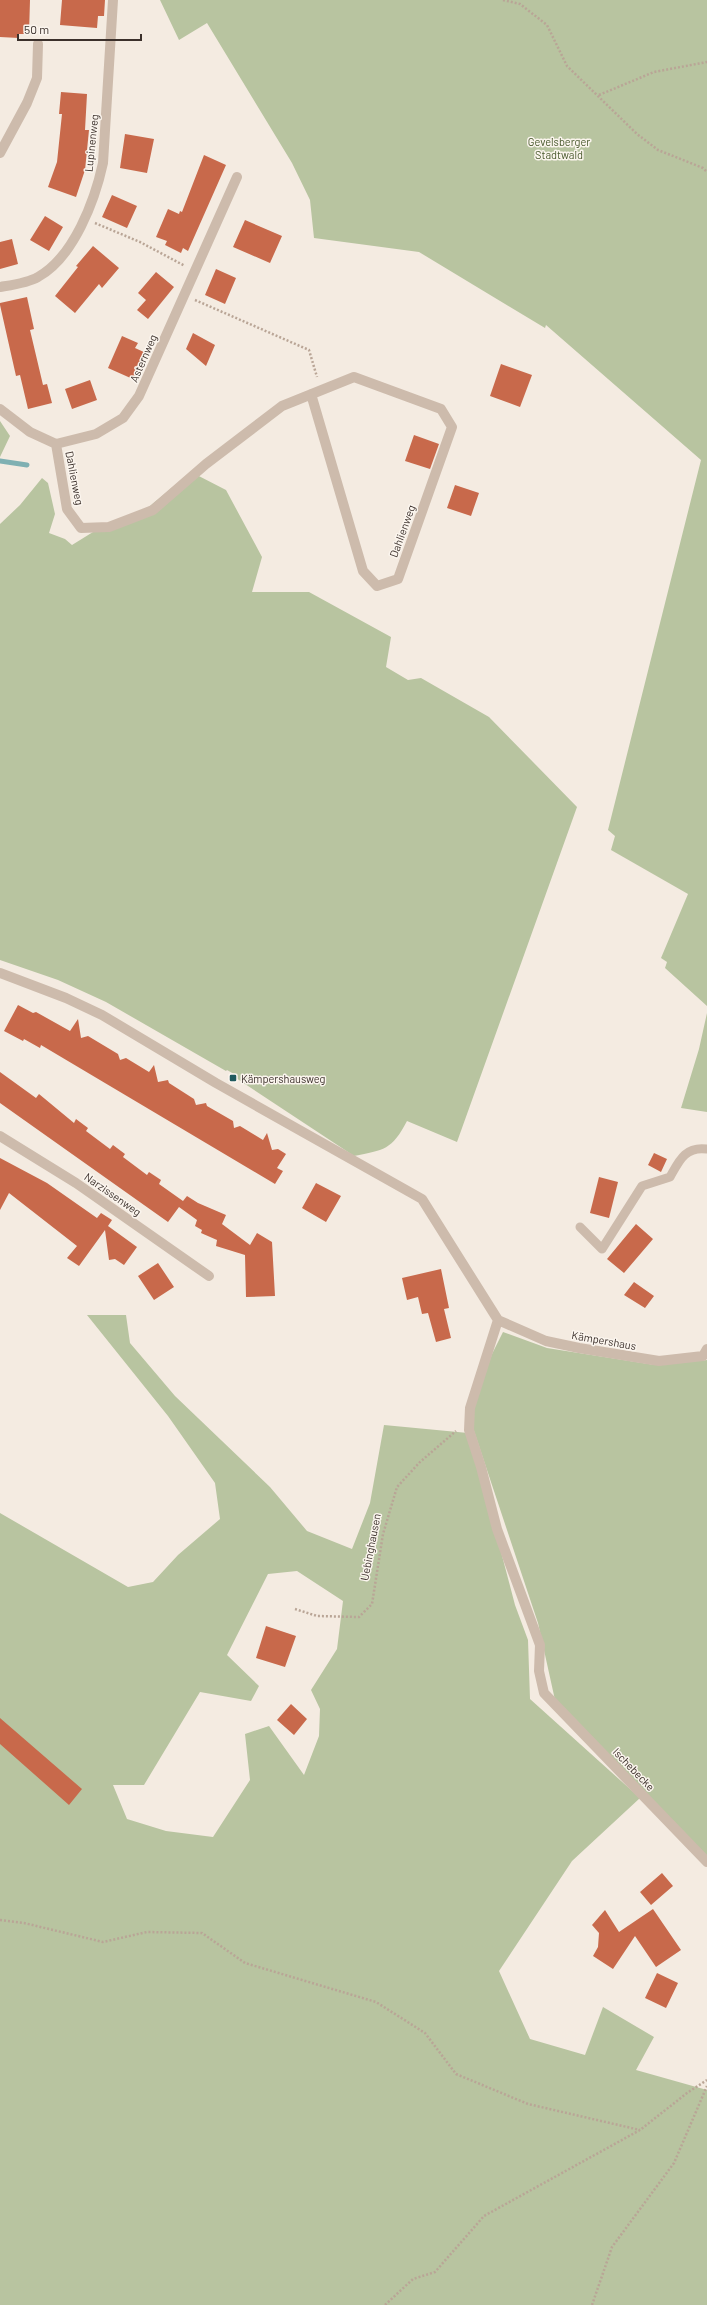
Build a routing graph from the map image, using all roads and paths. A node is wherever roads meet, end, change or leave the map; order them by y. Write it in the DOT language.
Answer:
graph roads {
  1 [pos="114,0"];
  2 [pos="503,0"];
  3 [pos="38,44"];
  4 [pos="707,62"];
  5 [pos="598,95"];
  6 [pos="0,153"];
  7 [pos="707,172"];
  8 [pos="237,177"];
  9 [pos="84,218"];
  10 [pos="194,271"];
  11 [pos="0,287"];
  12 [pos="183,295"];
  13 [pos="321,389"];
  14 [pos="311,394"];
  15 [pos="0,409"];
  16 [pos="56,444"];
  17 [pos="0,973"];
  18 [pos="0,1136"];
  19 [pos="707,1149"];
  20 [pos="580,1227"];
  21 [pos="209,1276"];
  22 [pos="498,1320"];
  23 [pos="707,1349"];
  24 [pos="469,1420"];
  25 [pos="295,1609"];
  26 [pos="707,1862"];
  27 [pos="0,1920"];
  28 [pos="707,2080"];
  29 [pos="707,2086"];
  30 [pos="640,2130"];
  31 [pos="385,2305"];
  32 [pos="592,2305"];
  1 -- 9 [label="street, Lupinenweg"];
  2 -- 5 [label="path"];
  3 -- 6 [label="street"];
  4 -- 5 [label="path"];
  5 -- 7 [label="path"];
  8 -- 10 [label="street, Asternweg"];
  9 -- 10 [label="path"];
  9 -- 11 [label="street, Lupinenweg"];
  10 -- 12 [label="street, Asternweg"];
  12 -- 13 [label="path"];
  12 -- 16 [label="street, Asternweg"];
  13 -- 14 [label="street, Dahlienweg"];
  13 -- 14 [label="street, Dahlienweg"];
  14 -- 16 [label="street, Dahlienweg"];
  15 -- 16 [label="street"];
  17 -- 22 [label="street"];
  18 -- 21 [label="street, Narzissenweg"];
  19 -- 20 [label="lane"];
  22 -- 23 [label="street, Kämpershaus"];
  22 -- 24 [label="street"];
  24 -- 25 [label="path, Uebinghausen"];
  24 -- 26 [label="street, Ischebecke"];
  27 -- 30 [label="path"];
  28 -- 30 [label="path"];
  29 -- 32 [label="path"];
  30 -- 31 [label="path"];
}
